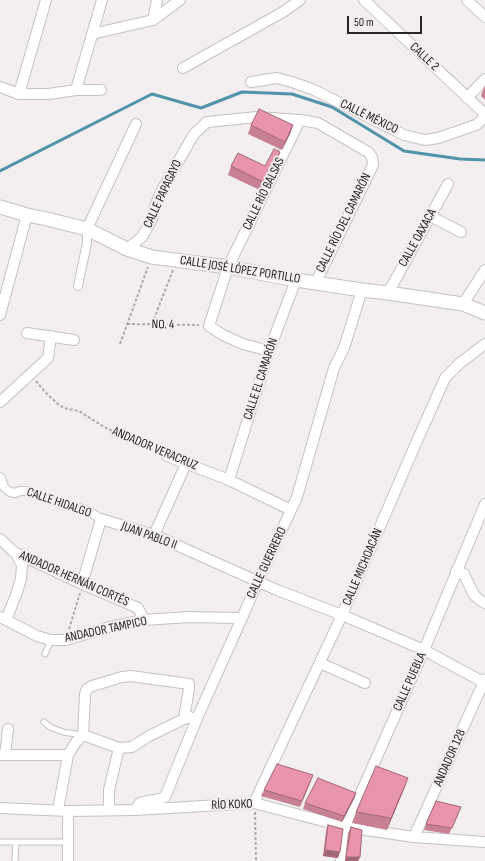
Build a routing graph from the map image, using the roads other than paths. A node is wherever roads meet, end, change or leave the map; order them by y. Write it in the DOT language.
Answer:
graph roads {
  1 [pos="46,0"];
  2 [pos="102,0"];
  3 [pos="157,0"];
  4 [pos="180,0"];
  5 [pos="300,0"];
  6 [pos="364,0"];
  7 [pos="467,0"];
  8 [pos="485,17"];
  9 [pos="153,20"];
  10 [pos="92,34"];
  11 [pos="183,68"];
  12 [pos="485,79"];
  13 [pos="251,82"];
  14 [pos="0,87"];
  15 [pos="76,90"];
  16 [pos="101,90"];
  17 [pos="19,94"];
  18 [pos="468,98"];
  19 [pos="485,115"];
  20 [pos="300,120"];
  21 [pos="136,124"];
  22 [pos="448,184"];
  23 [pos="0,207"];
  24 [pos="27,215"];
  25 [pos="430,216"];
  26 [pos="87,229"];
  27 [pos="461,232"];
  28 [pos="127,249"];
  29 [pos="228,267"];
  30 [pos="485,270"];
  31 [pos="296,280"];
  32 [pos="316,282"];
  33 [pos="78,286"];
  34 [pos="362,290"];
  35 [pos="388,293"];
  36 [pos="463,304"];
  37 [pos="485,313"];
  38 [pos="0,314"];
  39 [pos="27,333"];
  40 [pos="51,336"];
  41 [pos="74,340"];
  42 [pos="485,344"];
  43 [pos="269,351"];
  44 [pos="0,402"];
  45 [pos="168,456"];
  46 [pos="186,464"];
  47 [pos="0,478"];
  48 [pos="229,480"];
  49 [pos="485,504"];
  50 [pos="291,510"];
  51 [pos="101,519"];
  52 [pos="154,536"];
  53 [pos="0,539"];
  54 [pos="14,552"];
  55 [pos="456,571"];
  56 [pos="258,581"];
  57 [pos="82,584"];
  58 [pos="485,603"];
  59 [pos="342,615"];
  60 [pos="3,618"];
  61 [pos="242,618"];
  62 [pos="144,620"];
  63 [pos="51,640"];
  64 [pos="424,650"];
  65 [pos="45,654"];
  66 [pos="320,663"];
  67 [pos="485,681"];
  68 [pos="365,683"];
  69 [pos="198,716"];
  70 [pos="184,719"];
  71 [pos="44,722"];
  72 [pos="8,729"];
  73 [pos="83,735"];
  74 [pos="119,748"];
  75 [pos="3,755"];
  76 [pos="68,755"];
  77 [pos="254,803"];
  78 [pos="0,808"];
  79 [pos="58,810"];
  80 [pos="109,810"];
  81 [pos="135,810"];
  82 [pos="68,811"];
  83 [pos="346,827"];
  84 [pos="414,837"];
  85 [pos="0,842"];
  86 [pos="16,842"];
  87 [pos="68,842"];
  88 [pos="485,842"];
  89 [pos="15,861"];
  90 [pos="68,861"];
  91 [pos="341,861"];
  1 -- 17 [label="street"];
  2 -- 10 [label="street"];
  3 -- 9 [label="street"];
  4 -- 9 [label="street"];
  5 -- 11 [label="street"];
  6 -- 18 [label="street, CALLE 2"];
  7 -- 8 [label="street"];
  9 -- 10 [label="street"];
  10 -- 15 [label="street"];
  12 -- 18 [label="street"];
  13 -- 19 [label="street, CALLE MÉXICO"];
  14 -- 17 [label="street"];
  15 -- 16 [label="street"];
  15 -- 17 [label="street"];
  18 -- 19 [label="street, CALLE 2"];
  20 -- 28 [label="street, CALLE PAPAGAYO"];
  20 -- 29 [label="street, CALLE RÍO BALSAS"];
  20 -- 32 [label="street, CALLE RÍO DEL CAMARÓN"];
  21 -- 26 [label="street"];
  22 -- 25 [label="street, CALLE OAXACA"];
  23 -- 24 [label="street, CALLE JOSÉ LÓPEZ PORTILLO"];
  24 -- 26 [label="street, CALLE JOSÉ LÓPEZ PORTILLO"];
  24 -- 38 [label="street"];
  25 -- 27 [label="street"];
  25 -- 35 [label="street, CALLE OAXACA"];
  26 -- 28 [label="street, CALLE JOSÉ LÓPEZ PORTILLO"];
  26 -- 33 [label="street"];
  28 -- 29 [label="street, CALLE JOSÉ LÓPEZ PORTILLO"];
  29 -- 31 [label="street, CALLE JOSÉ LÓPEZ PORTILLO"];
  29 -- 43 [label="street"];
  30 -- 36 [label="street"];
  31 -- 32 [label="street, CALLE JOSÉ LÓPEZ PORTILLO"];
  31 -- 43 [label="street, CALLE EL CAMARÓN"];
  32 -- 34 [label="street, CALLE JOSÉ LÓPEZ PORTILLO"];
  34 -- 35 [label="street, CALLE JOSÉ LÓPEZ PORTILLO"];
  34 -- 50 [label="street, CALLE GUERRERO"];
  35 -- 36 [label="street, CALLE JOSÉ LÓPEZ PORTILLO"];
  36 -- 37 [label="street, CALLE JOSÉ LÓPEZ PORTILLO"];
  39 -- 40 [label="street"];
  40 -- 41 [label="street"];
  40 -- 44 [label="street"];
  42 -- 59 [label="street, CALLE MICHOACÁN"];
  43 -- 48 [label="street, CALLE EL CAMARÓN"];
  45 -- 46 [label="street, ANDADOR VERACRUZ"];
  46 -- 48 [label="street, ANDADOR VERACRUZ"];
  46 -- 52 [label="street"];
  47 -- 51 [label="street, CALLE HIDALGO"];
  48 -- 50 [label="street, ANDADOR VERACRUZ"];
  49 -- 55 [label="street, CALLE PUEBLA"];
  50 -- 56 [label="street, CALLE GUERRERO"];
  51 -- 52 [label="street, JUAN PABLO II"];
  51 -- 57 [label="street"];
  52 -- 56 [label="street, JUAN PABLO II"];
  53 -- 54 [label="street, ANDADOR HERNÁN CORTÉS"];
  54 -- 57 [label="street, ANDADOR HERNÁN CORTÉS"];
  54 -- 60 [label="street"];
  55 -- 58 [label="street"];
  55 -- 64 [label="street, CALLE PUEBLA"];
  56 -- 59 [label="street, JUAN PABLO II"];
  56 -- 61 [label="street, CALLE GUERRERO"];
  57 -- 62 [label="street, ANDADOR HERNÁN CORTÉS"];
  59 -- 64 [label="street, JUAN PABLO II"];
  59 -- 66 [label="street, CALLE MICHOACÁN"];
  60 -- 63 [label="street, ANDADOR TAMPICO"];
  61 -- 62 [label="street, ANDADOR TAMPICO"];
  61 -- 69 [label="street, CALLE GUERRERO"];
  62 -- 63 [label="street, ANDADOR TAMPICO"];
  63 -- 65 [label="lane"];
  64 -- 67 [label="street, JUAN PABLO II"];
  64 -- 83 [label="street, CALLE PUEBLA"];
  66 -- 68 [label="street"];
  66 -- 77 [label="street, CALLE MICHOACÁN"];
  67 -- 84 [label="street, ANDADOR 128"];
  69 -- 70 [label="street"];
  69 -- 81 [label="street, CALLE GUERRERO"];
  70 -- 73 [label="street"];
  70 -- 74 [label="street"];
  71 -- 73 [label="lane"];
  72 -- 75 [label="street"];
  73 -- 74 [label="street"];
  73 -- 76 [label="street"];
  74 -- 80 [label="street"];
  75 -- 76 [label="street"];
  76 -- 79 [label="street"];
  77 -- 81 [label="street, RÍO KOKO"];
  77 -- 83 [label="street, RÍO KOKO"];
  78 -- 79 [label="street, RÍO KOKO"];
  79 -- 82 [label="street, RÍO KOKO"];
  80 -- 81 [label="street, RÍO KOKO"];
  80 -- 82 [label="street, RÍO KOKO"];
  82 -- 87 [label="street"];
  83 -- 84 [label="street, RÍO KOKO"];
  83 -- 91 [label="street, CALLE PUEBLA"];
  84 -- 88 [label="street, RÍO KOKO"];
  85 -- 86 [label="lane"];
  86 -- 87 [label="lane"];
  86 -- 89 [label="lane"];
  87 -- 90 [label="street"];
}
